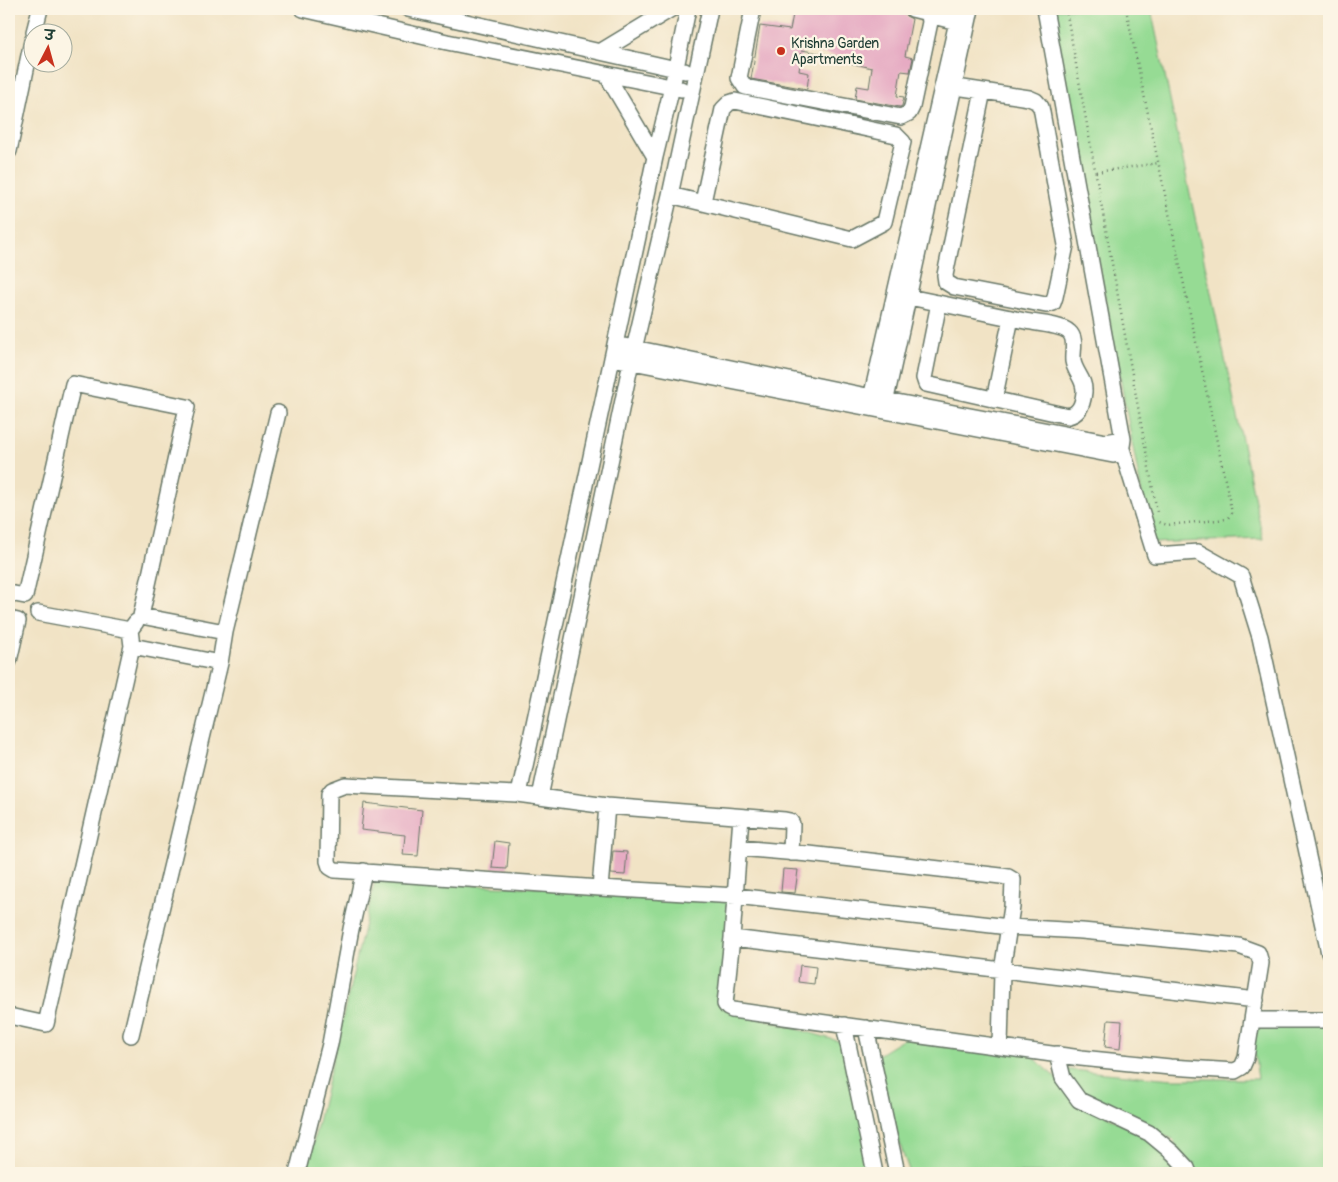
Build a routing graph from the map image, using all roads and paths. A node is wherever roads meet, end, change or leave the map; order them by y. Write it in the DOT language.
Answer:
graph roads {
  1 [pos="40,9"];
  2 [pos="303,9"];
  3 [pos="408,9"];
  4 [pos="671,9"];
  5 [pos="688,9"];
  6 [pos="710,9"];
  7 [pos="753,9"];
  8 [pos="912,9"];
  9 [pos="971,9"];
  10 [pos="1045,9"];
  11 [pos="1066,9"];
  12 [pos="1126,9"];
  13 [pos="454,14"];
  14 [pos="929,15"];
  15 [pos="958,15"];
  16 [pos="37,22"];
  17 [pos="447,42"];
  18 [pos="600,52"];
  19 [pos="676,69"];
  20 [pos="26,72"];
  21 [pos="606,74"];
  22 [pos="696,74"];
  23 [pos="672,87"];
  24 [pos="954,87"];
  25 [pos="692,91"];
  26 [pos="983,91"];
  27 [pos="9,152"];
  28 [pos="655,157"];
  29 [pos="1159,163"];
  30 [pos="1096,172"];
  31 [pos="670,195"];
  32 [pos="703,202"];
  33 [pos="909,297"];
  34 [pos="939,303"];
  35 [pos="1011,318"];
  36 [pos="614,351"];
  37 [pos="632,355"];
  38 [pos="994,400"];
  39 [pos="877,404"];
  40 [pos="278,413"];
  41 [pos="1122,444"];
  42 [pos="1158,512"];
  43 [pos="1159,522"];
  44 [pos="9,593"];
  45 [pos="25,596"];
  46 [pos="38,613"];
  47 [pos="141,616"];
  48 [pos="13,620"];
  49 [pos="130,630"];
  50 [pos="225,632"];
  51 [pos="132,646"];
  52 [pos="9,661"];
  53 [pos="220,663"];
  54 [pos="519,794"];
  55 [pos="540,796"];
  56 [pos="607,806"];
  57 [pos="741,817"];
  58 [pos="739,848"];
  59 [pos="791,852"];
  60 [pos="364,872"];
  61 [pos="600,888"];
  62 [pos="736,896"];
  63 [pos="1009,928"];
  64 [pos="732,938"];
  65 [pos="1329,953"];
  66 [pos="1002,971"];
  67 [pos="1256,1000"];
  68 [pos="9,1016"];
  69 [pos="1252,1020"];
  70 [pos="1329,1020"];
  71 [pos="844,1025"];
  72 [pos="866,1028"];
  73 [pos="131,1036"];
  74 [pos="1000,1046"];
  75 [pos="1057,1054"];
  76 [pos="298,1173"];
  77 [pos="874,1173"];
  78 [pos="898,1173"];
  79 [pos="1189,1173"];
  1 -- 16 [label="street"];
  2 -- 17 [label="street"];
  3 -- 13 [label="street"];
  4 -- 18 [label="street"];
  5 -- 19 [label="street"];
  6 -- 22 [label="street"];
  7 -- 14 [label="street"];
  8 -- 14 [label="street"];
  9 -- 24 [label="street"];
  10 -- 41 [label="street"];
  11 -- 30 [label="path"];
  12 -- 29 [label="path"];
  13 -- 17 [label="street"];
  13 -- 18 [label="street"];
  14 -- 15 [label="street"];
  15 -- 39 [label="street"];
  17 -- 21 [label="street"];
  18 -- 19 [label="street"];
  19 -- 22 [label="street"];
  19 -- 23 [label="street"];
  20 -- 27 [label="street"];
  21 -- 23 [label="street"];
  21 -- 28 [label="street"];
  22 -- 25 [label="street"];
  23 -- 25 [label="street"];
  23 -- 28 [label="street"];
  24 -- 26 [label="street"];
  24 -- 33 [label="street"];
  25 -- 31 [label="street"];
  26 -- 26 [label="street"];
  28 -- 36 [label="street"];
  29 -- 30 [label="path"];
  29 -- 43 [label="path"];
  30 -- 42 [label="path"];
  31 -- 32 [label="street"];
  31 -- 37 [label="street"];
  32 -- 32 [label="street"];
  33 -- 34 [label="street"];
  33 -- 39 [label="street"];
  34 -- 35 [label="street"];
  34 -- 38 [label="street"];
  35 -- 38 [label="street"];
  35 -- 38 [label="street"];
  36 -- 37 [label="street"];
  36 -- 54 [label="street"];
  37 -- 39 [label="street"];
  37 -- 55 [label="street"];
  39 -- 41 [label="street"];
  40 -- 50 [label="street"];
  41 -- 65 [label="street"];
  44 -- 45 [label="street"];
  45 -- 46 [label="street"];
  45 -- 47 [label="street"];
  46 -- 48 [label="street"];
  46 -- 49 [label="street"];
  47 -- 49 [label="street"];
  47 -- 50 [label="street"];
  48 -- 52 [label="street"];
  49 -- 51 [label="street"];
  50 -- 53 [label="street"];
  51 -- 53 [label="street"];
  51 -- 68 [label="street"];
  53 -- 73 [label="street"];
  54 -- 55 [label="street"];
  54 -- 60 [label="street"];
  55 -- 56 [label="street"];
  56 -- 57 [label="street"];
  56 -- 61 [label="street"];
  57 -- 58 [label="street"];
  57 -- 59 [label="street"];
  58 -- 59 [label="street"];
  58 -- 62 [label="street"];
  59 -- 63 [label="street"];
  60 -- 61 [label="street"];
  60 -- 76 [label="street"];
  61 -- 62 [label="street"];
  62 -- 63 [label="street"];
  62 -- 64 [label="street"];
  63 -- 66 [label="street"];
  63 -- 67 [label="street"];
  64 -- 66 [label="street"];
  64 -- 71 [label="street"];
  66 -- 67 [label="street"];
  66 -- 74 [label="street"];
  67 -- 69 [label="street"];
  69 -- 70 [label="street"];
  69 -- 75 [label="street"];
  71 -- 72 [label="street"];
  71 -- 77 [label="street"];
  72 -- 74 [label="street"];
  72 -- 78 [label="street"];
  74 -- 75 [label="street"];
  75 -- 79 [label="street"];
}
